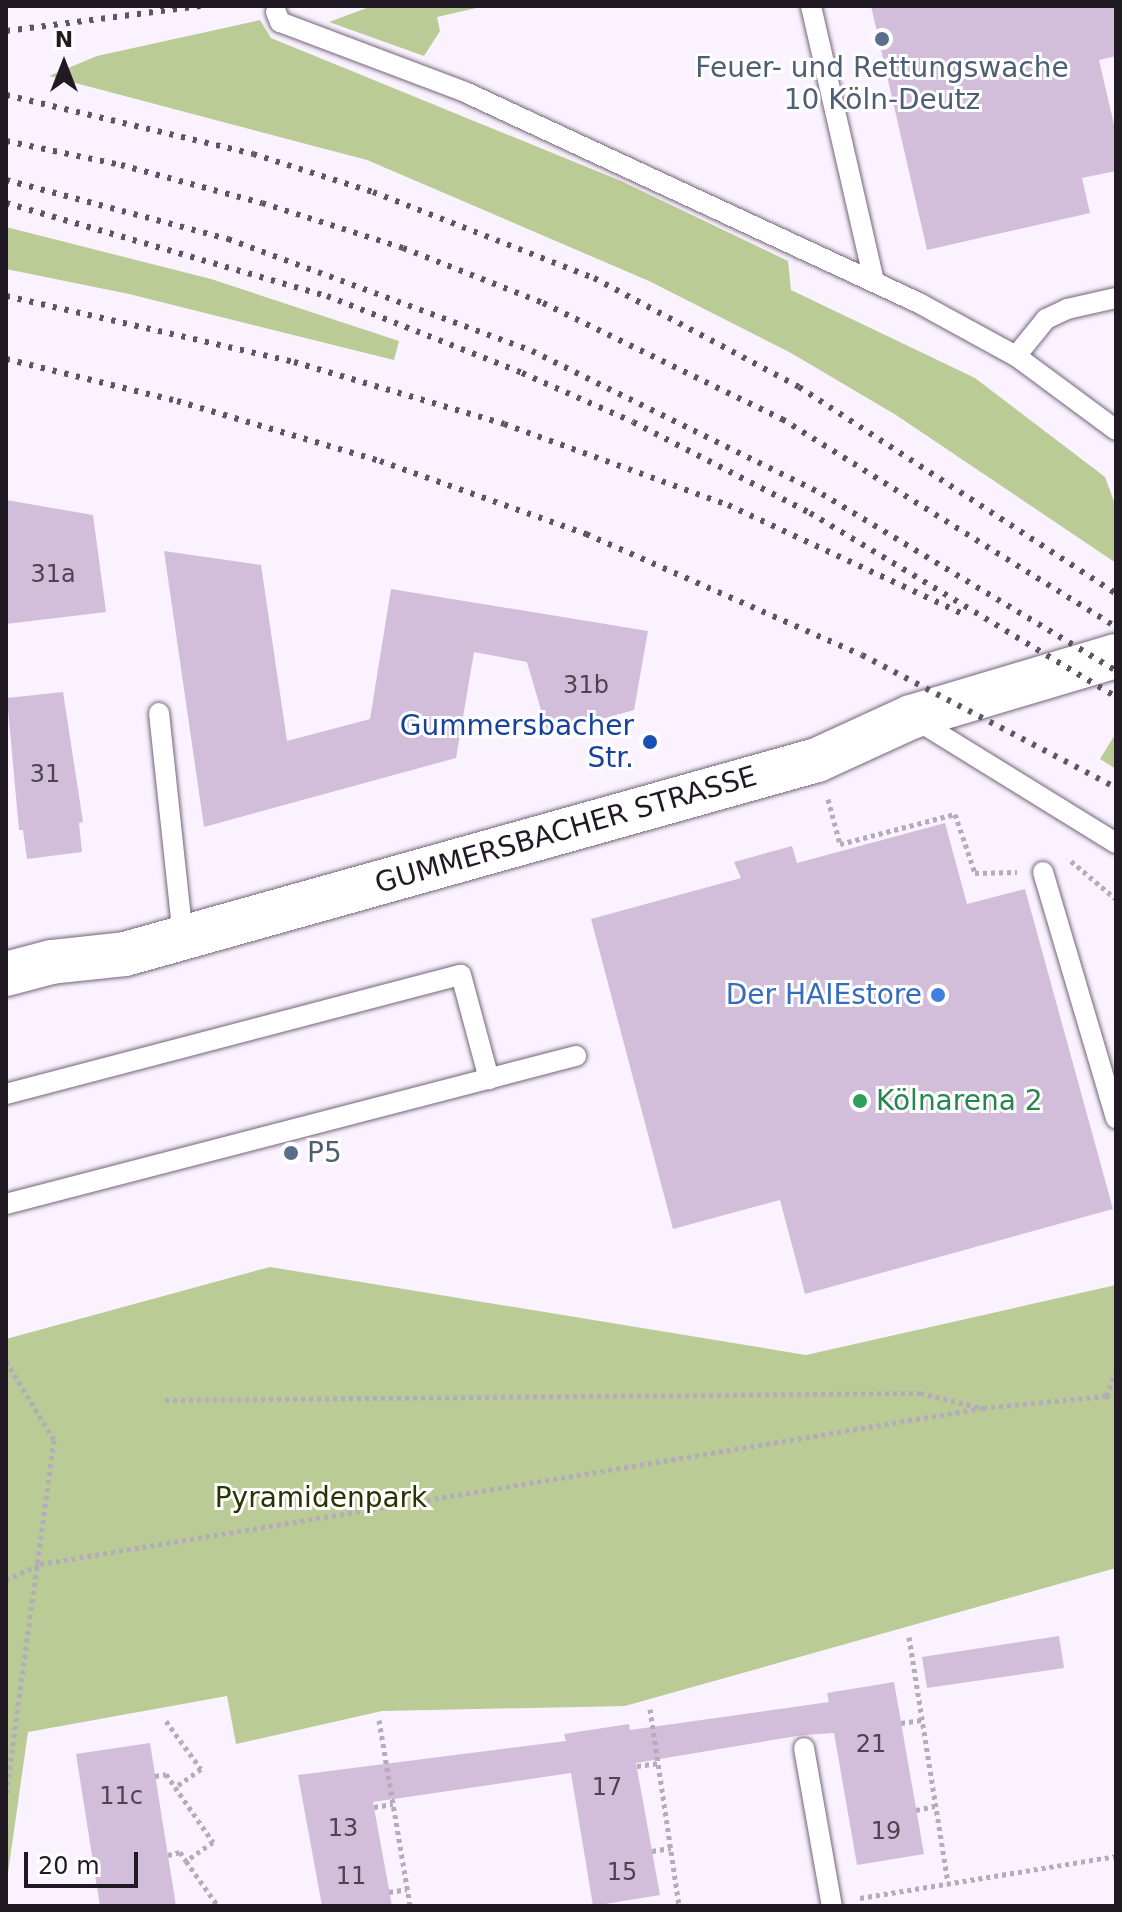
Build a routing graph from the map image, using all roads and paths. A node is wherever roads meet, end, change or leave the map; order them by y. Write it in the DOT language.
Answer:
graph roads {
  1 [pos="811,6"];
  2 [pos="276,12"];
  3 [pos="874,281"];
  4 [pos="1116,298"];
  5 [pos="1016,356"];
  6 [pos="1116,430"];
  7 [pos="1116,656"];
  8 [pos="159,713"];
  9 [pos="911,717"];
  10 [pos="817,760"];
  11 [pos="1116,843"];
  12 [pos="1063,854"];
  13 [pos="1043,872"];
  14 [pos="1116,899"];
  15 [pos="183,937"];
  16 [pos="6,974"];
  17 [pos="576,1056"];
  18 [pos="489,1079"];
  19 [pos="6,1094"];
  20 [pos="1116,1118"];
  21 [pos="6,1204"];
  22 [pos="6,1361"];
  23 [pos="1116,1371"];
  24 [pos="1106,1396"];
  25 [pos="1116,1399"];
  26 [pos="165,1400"];
  27 [pos="983,1408"];
  28 [pos="40,1564"];
  29 [pos="6,1580"];
  30 [pos="909,1637"];
  31 [pos="650,1709"];
  32 [pos="379,1720"];
  33 [pos="922,1720"];
  34 [pos="166,1721"];
  35 [pos="901,1723"];
  36 [pos="804,1748"];
  37 [pos="659,1763"];
  38 [pos="637,1766"];
  39 [pos="155,1776"];
  40 [pos="175,1787"];
  41 [pos="6,1796"];
  42 [pos="393,1804"];
  43 [pos="935,1806"];
  44 [pos="374,1807"];
  45 [pos="916,1810"];
  46 [pos="671,1848"];
  47 [pos="652,1851"];
  48 [pos="168,1855"];
  49 [pos="1116,1856"];
  50 [pos="186,1861"];
  51 [pos="948,1883"];
  52 [pos="407,1889"];
  53 [pos="389,1892"];
  54 [pos="832,1904"];
  55 [pos="218,1906"];
  56 [pos="410,1906"];
  57 [pos="679,1906"];
  1 -- 3 [label="lane"];
  2 -- 3 [label="lane"];
  3 -- 5 [label="lane"];
  4 -- 5 [label="lane"];
  5 -- 6 [label="lane"];
  7 -- 9 [label="street, GUMMERSBACHER STRASSE"];
  8 -- 15 [label="lane"];
  9 -- 10 [label="street, GUMMERSBACHER STRASSE"];
  9 -- 11 [label="lane"];
  10 -- 13 [label="path"];
  10 -- 15 [label="street, GUMMERSBACHER STRASSE"];
  12 -- 14 [label="path"];
  13 -- 20 [label="lane"];
  15 -- 16 [label="street, GUMMERSBACHER STRASSE"];
  17 -- 18 [label="lane"];
  18 -- 19 [label="lane"];
  18 -- 21 [label="lane"];
  22 -- 28 [label="path"];
  23 -- 24 [label="path"];
  24 -- 25 [label="path"];
  24 -- 27 [label="path"];
  26 -- 27 [label="path"];
  27 -- 28 [label="path"];
  28 -- 29 [label="path"];
  28 -- 41 [label="path"];
  30 -- 33 [label="path"];
  31 -- 37 [label="path"];
  32 -- 42 [label="path"];
  33 -- 35 [label="path"];
  33 -- 43 [label="path"];
  34 -- 40 [label="path"];
  36 -- 54 [label="lane"];
  37 -- 38 [label="path"];
  37 -- 46 [label="path"];
  39 -- 40 [label="path"];
  40 -- 50 [label="path"];
  42 -- 44 [label="path"];
  42 -- 52 [label="path"];
  43 -- 45 [label="path"];
  43 -- 51 [label="path"];
  46 -- 47 [label="path"];
  46 -- 57 [label="path"];
  48 -- 50 [label="path"];
  49 -- 51 [label="path"];
  50 -- 55 [label="path"];
  51 -- 54 [label="path"];
  52 -- 53 [label="path"];
  52 -- 56 [label="path"];
}
